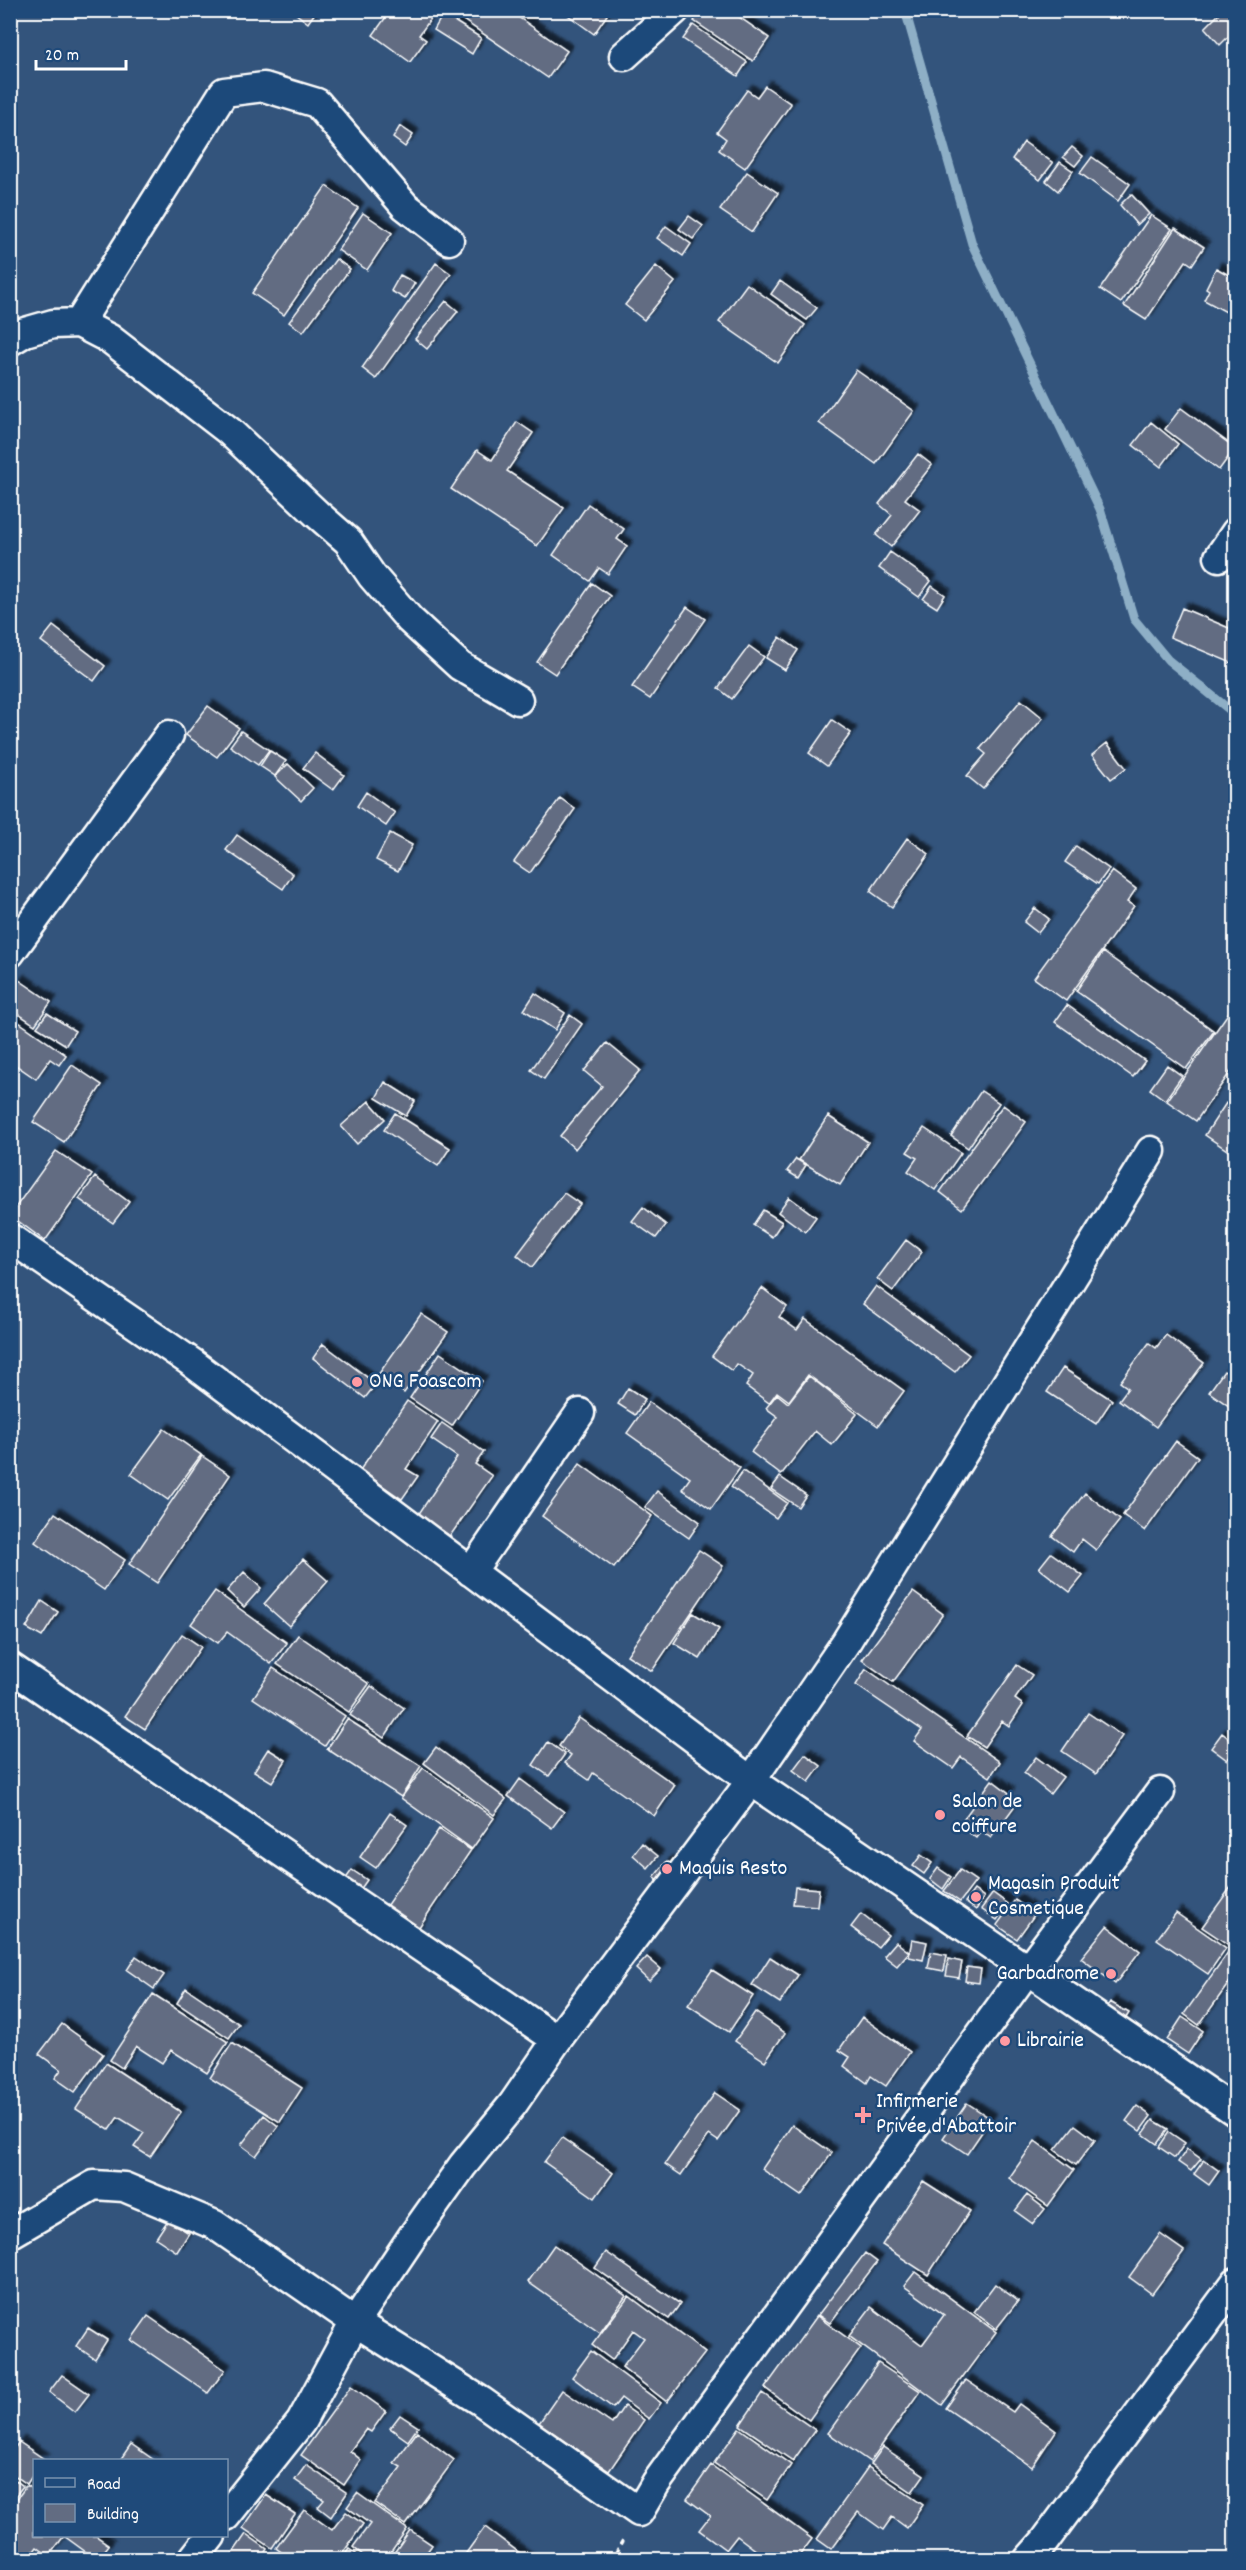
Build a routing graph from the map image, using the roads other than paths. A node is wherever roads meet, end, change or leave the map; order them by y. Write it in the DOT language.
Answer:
graph roads {
  1 [pos="675,10"];
  2 [pos="624,56"];
  3 [pos="449,240"];
  4 [pos="79,323"];
  5 [pos="10,341"];
  6 [pos="1236,532"];
  7 [pos="1219,557"];
  8 [pos="518,700"];
  9 [pos="169,735"];
  10 [pos="10,953"];
  11 [pos="1151,1151"];
  12 [pos="10,1238"];
  13 [pos="580,1413"];
  14 [pos="471,1572"];
  15 [pos="10,1667"];
  16 [pos="751,1781"];
  17 [pos="1160,1792"];
  18 [pos="1028,1969"];
  19 [pos="557,2040"];
  20 [pos="1236,2112"];
  21 [pos="10,2234"];
  22 [pos="1236,2282"];
  23 [pos="355,2322"];
  24 [pos="228,2513"];
  25 [pos="209,2537"];
  26 [pos="192,2559"];
  27 [pos="1028,2559"];
  1 -- 2 [label="street"];
  3 -- 4 [label="street"];
  4 -- 5 [label="street"];
  4 -- 8 [label="street"];
  6 -- 7 [label="street"];
  9 -- 10 [label="street"];
  11 -- 16 [label="street"];
  12 -- 14 [label="street"];
  13 -- 14 [label="street"];
  14 -- 16 [label="street"];
  15 -- 19 [label="street"];
  16 -- 18 [label="street"];
  16 -- 19 [label="street"];
  17 -- 18 [label="street"];
  18 -- 20 [label="street"];
  18 -- 23 [label="street"];
  19 -- 23 [label="street"];
  21 -- 23 [label="street"];
  22 -- 27 [label="street"];
  23 -- 24 [label="street"];
  25 -- 26 [label="street"];
}
